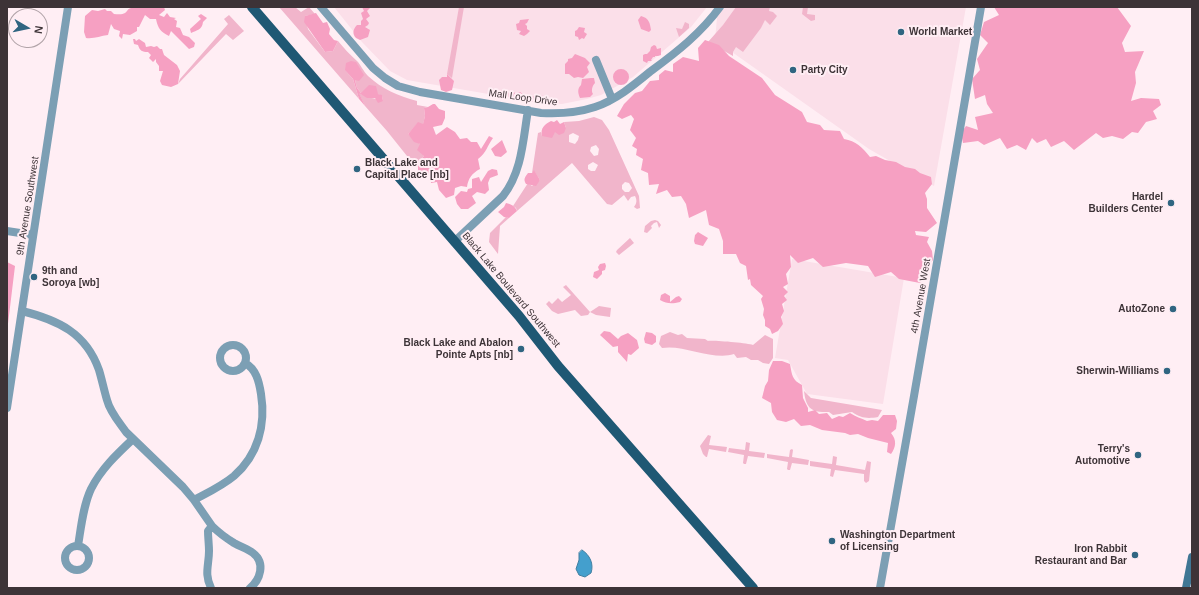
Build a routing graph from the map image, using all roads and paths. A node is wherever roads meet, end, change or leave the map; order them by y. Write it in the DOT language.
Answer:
graph roads {
  1 [pos="68,7"];
  2 [pos="252,7"];
  3 [pos="321,7"];
  4 [pos="720,7"];
  5 [pos="981,7"];
  6 [pos="596,60"];
  7 [pos="612,99"];
  8 [pos="528,110"];
  9 [pos="7,230"];
  10 [pos="33,235"];
  11 [pos="454,242"];
  12 [pos="22,311"];
  13 [pos="245,363"];
  14 [pos="7,408"];
  15 [pos="133,439"];
  16 [pos="194,500"];
  17 [pos="212,526"];
  18 [pos="78,546"];
  19 [pos="1192,557"];
  20 [pos="211,588"];
  21 [pos="250,588"];
  22 [pos="753,588"];
  23 [pos="880,588"];
  24 [pos="1186,588"];
  1 -- 10 [label="street, 9th Avenue Southwest"];
  2 -- 11 [label="main road, Black Lake Boulevard Southwest"];
  3 -- 8 [label="street, Mall Loop Drive"];
  4 -- 7 [label="street, Mall Loop Drive"];
  5 -- 23 [label="street, 4th Avenue West"];
  6 -- 7 [label="street"];
  7 -- 8 [label="street, Mall Loop Drive"];
  8 -- 11 [label="street"];
  9 -- 10 [label="street"];
  10 -- 12 [label="street, 9th Avenue Southwest"];
  11 -- 22 [label="main road, Black Lake Boulevard Southwest"];
  12 -- 14 [label="street, 9th Avenue Southwest"];
  12 -- 15 [label="street"];
  13 -- 16 [label="street"];
  15 -- 16 [label="street"];
  15 -- 18 [label="street"];
  16 -- 17 [label="street"];
  17 -- 20 [label="street"];
  17 -- 21 [label="street"];
  19 -- 24 [label="main road"];
}
